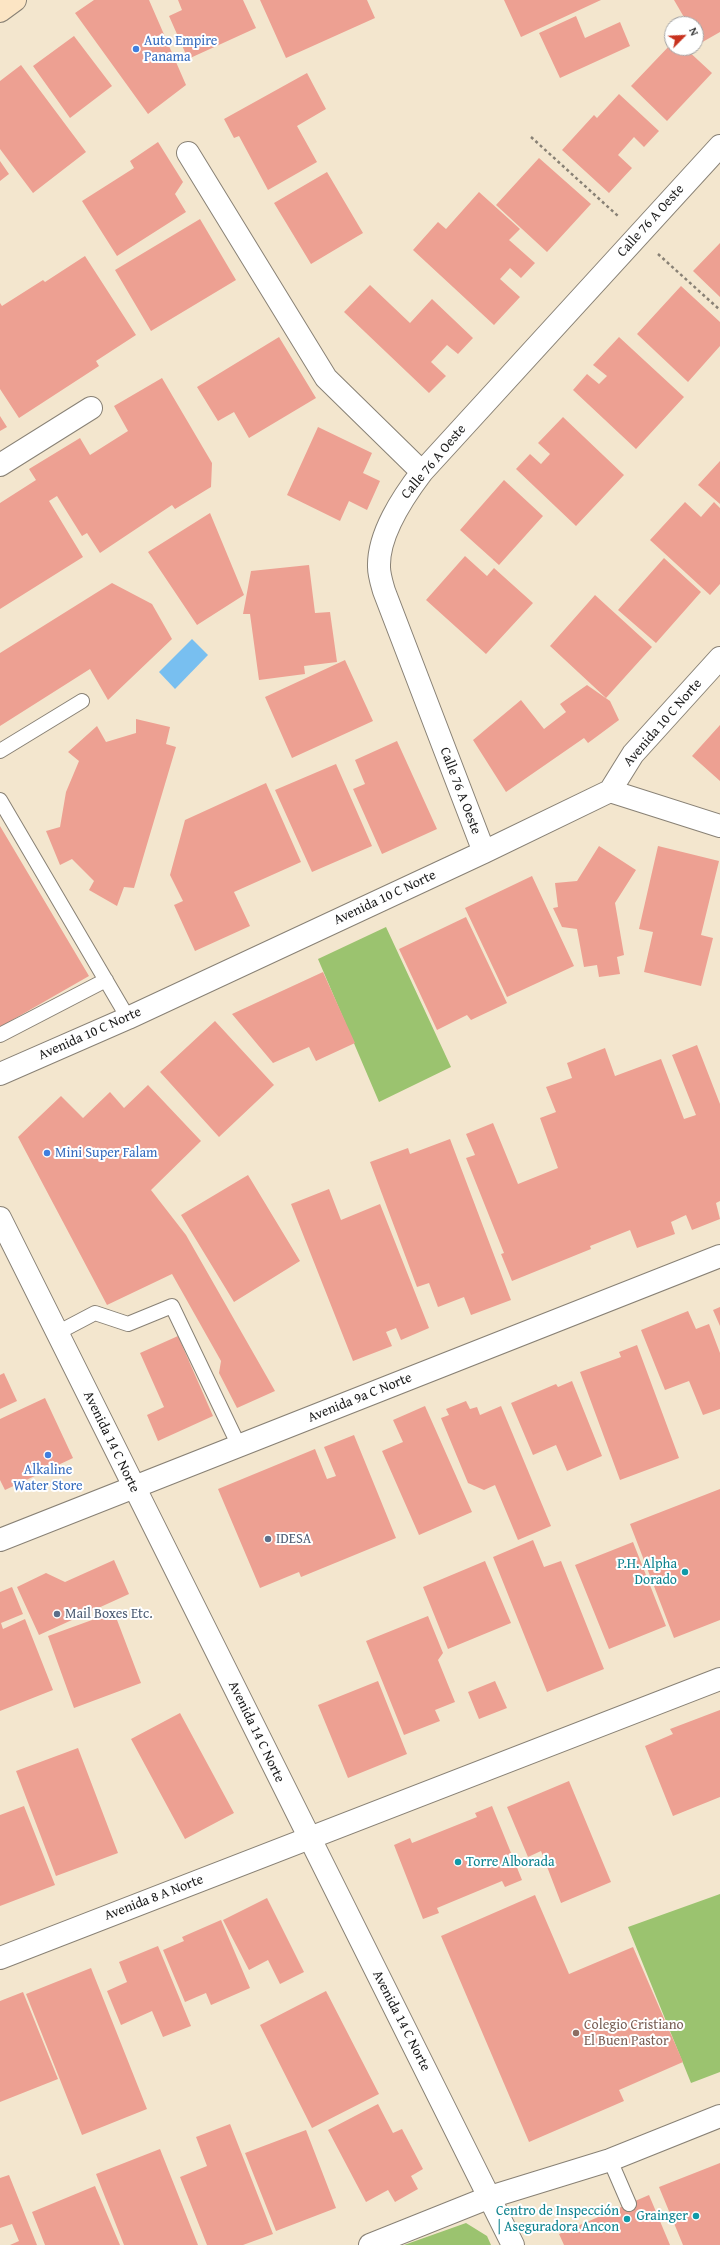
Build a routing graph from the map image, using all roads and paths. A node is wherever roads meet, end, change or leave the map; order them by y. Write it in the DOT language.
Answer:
graph roads {
  1 [pos="15,0"];
  2 [pos="0,11"];
  3 [pos="531,137"];
  4 [pos="720,146"];
  5 [pos="188,153"];
  6 [pos="619,216"];
  7 [pos="654,251"];
  8 [pos="720,310"];
  9 [pos="91,408"];
  10 [pos="0,465"];
  11 [pos="422,472"];
  12 [pos="720,658"];
  13 [pos="82,701"];
  14 [pos="0,751"];
  15 [pos="610,791"];
  16 [pos="0,800"];
  17 [pos="720,826"];
  18 [pos="484,852"];
  19 [pos="106,980"];
  20 [pos="128,1018"];
  21 [pos="0,1035"];
  22 [pos="0,1074"];
  23 [pos="0,1218"];
  24 [pos="720,1256"];
  25 [pos="57,1333"];
  26 [pos="239,1446"];
  27 [pos="134,1488"];
  28 [pos="0,1540"];
  29 [pos="720,1679"];
  30 [pos="309,1838"];
  31 [pos="0,1958"];
  32 [pos="720,2116"];
  33 [pos="610,2160"];
  34 [pos="490,2197"];
  35 [pos="629,2204"];
  36 [pos="370,2245"];
  37 [pos="513,2245"];
  1 -- 2 [label="main road"];
  3 -- 6 [label="path"];
  4 -- 11 [label="street, Calle 76 A Oeste"];
  5 -- 11 [label="street"];
  7 -- 8 [label="path"];
  9 -- 10 [label="street"];
  11 -- 18 [label="street, Calle 76 A Oeste"];
  12 -- 15 [label="street, Avenida 10 C Norte"];
  13 -- 14 [label="lane"];
  15 -- 17 [label="street"];
  15 -- 18 [label="street, Avenida 10 C Norte"];
  16 -- 19 [label="lane"];
  18 -- 20 [label="street, Avenida 10 C Norte"];
  19 -- 20 [label="lane"];
  19 -- 21 [label="lane"];
  20 -- 22 [label="street, Avenida 10 C Norte"];
  23 -- 25 [label="street, Avenida 14 C Norte"];
  24 -- 26 [label="street, Avenida 9a C Norte"];
  25 -- 26 [label="lane"];
  25 -- 27 [label="street, Avenida 14 C Norte"];
  26 -- 27 [label="street, Avenida 9a C Norte"];
  27 -- 28 [label="street, Avenida 9a C Norte"];
  27 -- 30 [label="street, Avenida 14 C Norte"];
  29 -- 30 [label="street, Avenida 8 A Norte"];
  30 -- 31 [label="street, Avenida 8 A Norte"];
  30 -- 34 [label="street, Avenida 14 C Norte"];
  32 -- 33 [label="street"];
  33 -- 34 [label="street"];
  33 -- 35 [label="lane"];
  34 -- 36 [label="street"];
  34 -- 37 [label="street, Avenida 14 C Norte"];
}
